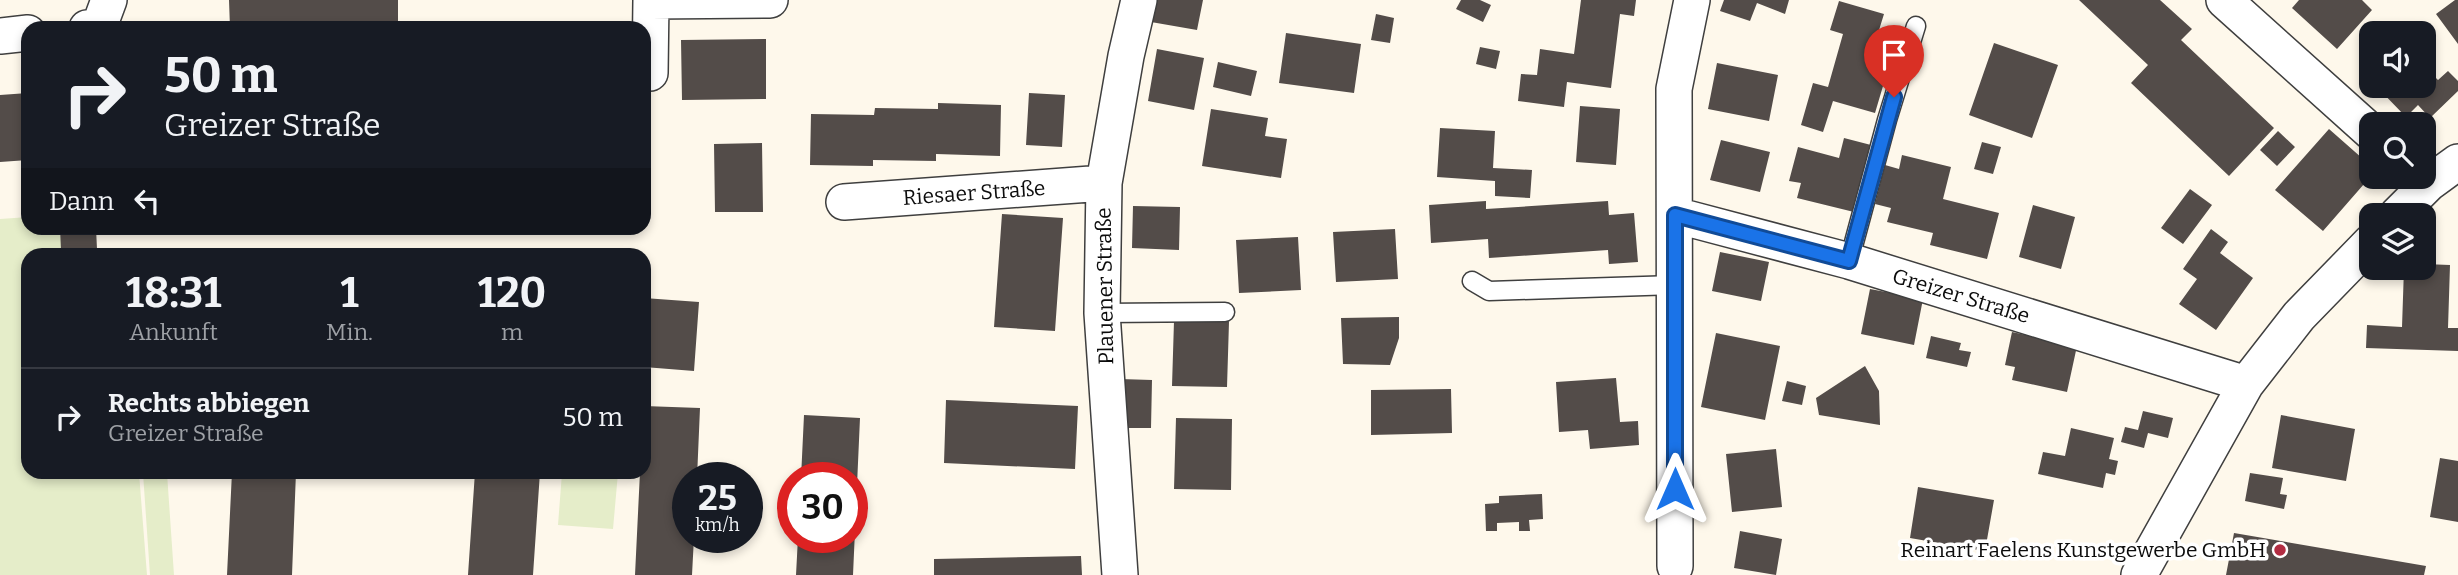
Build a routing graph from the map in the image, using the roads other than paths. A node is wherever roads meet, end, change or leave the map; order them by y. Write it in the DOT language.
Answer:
graph roads {
  1 [pos="109,0"];
  2 [pos="770,0"];
  3 [pos="1139,0"];
  4 [pos="1692,0"];
  5 [pos="2224,0"];
  6 [pos="651,1"];
  7 [pos="101,21"];
  8 [pos="651,21"];
  9 [pos="1916,26"];
  10 [pos="21,34"];
  11 [pos="0,36"];
  12 [pos="2359,121"];
  13 [pos="2458,162"];
  14 [pos="2436,174"];
  15 [pos="1104,183"];
  16 [pos="2418,189"];
  17 [pos="844,202"];
  18 [pos="2407,203"];
  19 [pos="1675,215"];
  20 [pos="2359,254"];
  21 [pos="1849,261"];
  22 [pos="1472,281"];
  23 [pos="1675,285"];
  24 [pos="1225,312"];
  25 [pos="1102,313"];
  26 [pos="2246,384"];
  27 [pos="1675,566"];
  28 [pos="1120,575"];
  29 [pos="2138,575"];
  1 -- 7 [label="street"];
  2 -- 6 [label="street"];
  3 -- 15 [label="street, Plauener Straße"];
  4 -- 19 [label="street"];
  5 -- 12 [label="street"];
  6 -- 8 [label="street"];
  9 -- 21 [label="lane"];
  10 -- 11 [label="street"];
  13 -- 14 [label="street"];
  15 -- 17 [label="street, Riesaer Straße"];
  15 -- 25 [label="street, Plauener Straße"];
  16 -- 18 [label="street"];
  19 -- 21 [label="street, Greizer Straße"];
  19 -- 23 [label="street"];
  20 -- 26 [label="street"];
  21 -- 26 [label="street, Greizer Straße"];
  22 -- 23 [label="lane"];
  23 -- 27 [label="street"];
  24 -- 25 [label="lane"];
  25 -- 28 [label="street, Plauener Straße"];
  26 -- 29 [label="street"];
}
